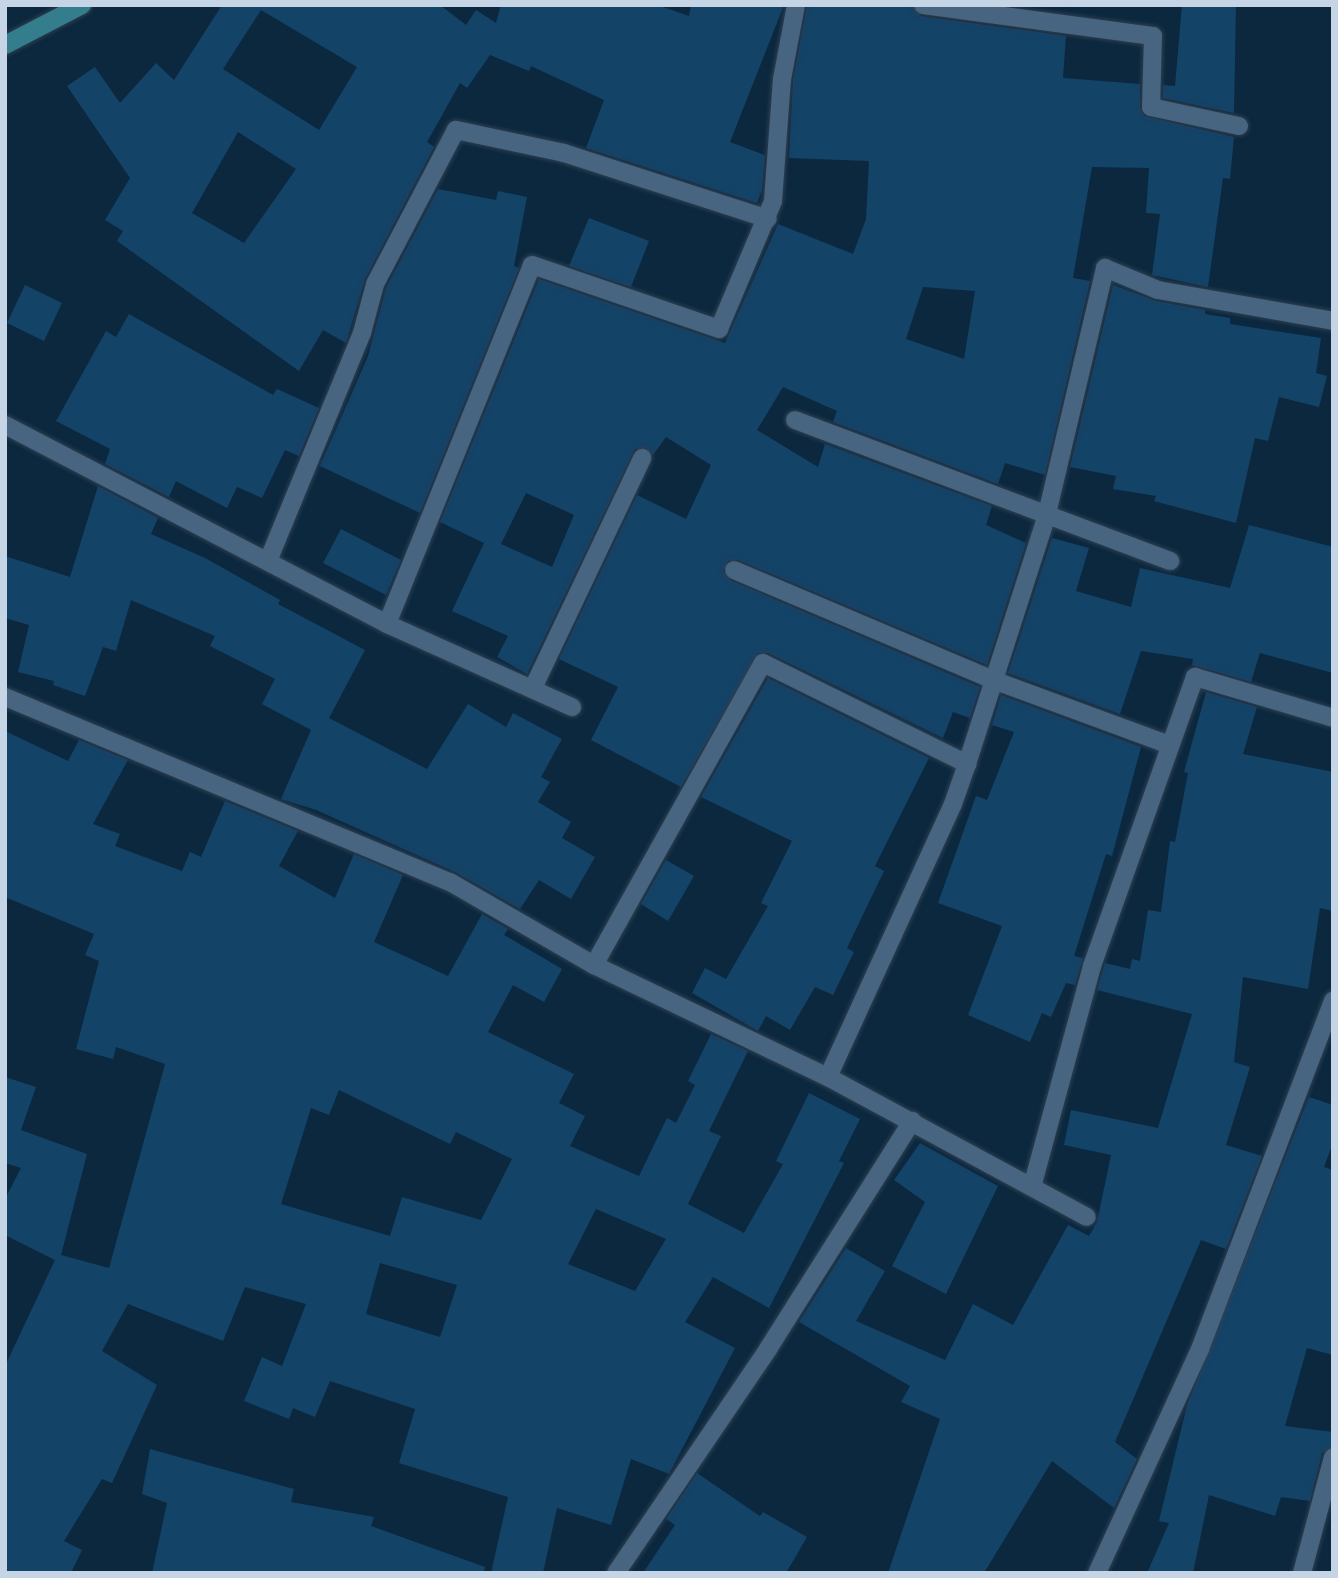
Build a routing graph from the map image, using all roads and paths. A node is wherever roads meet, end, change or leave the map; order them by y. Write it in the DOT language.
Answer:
graph roads {
  1 [pos="82,5"];
  2 [pos="796,5"];
  3 [pos="923,5"];
  4 [pos="5,46"];
  5 [pos="1239,125"];
  6 [pos="768,219"];
  7 [pos="1333,321"];
  8 [pos="795,420"];
  9 [pos="5,425"];
  10 [pos="642,458"];
  11 [pos="1046,518"];
  12 [pos="268,561"];
  13 [pos="1170,561"];
  14 [pos="734,570"];
  15 [pos="387,624"];
  16 [pos="993,680"];
  17 [pos="533,688"];
  18 [pos="5,696"];
  19 [pos="572,707"];
  20 [pos="1333,718"];
  21 [pos="1170,745"];
  22 [pos="967,764"];
  23 [pos="594,965"];
  24 [pos="1333,1001"];
  25 [pos="828,1077"];
  26 [pos="912,1121"];
  27 [pos="1032,1187"];
  28 [pos="1087,1217"];
  29 [pos="1333,1457"];
  30 [pos="615,1573"];
  31 [pos="1097,1573"];
  32 [pos="1302,1573"];
  1 -- 4 [label="main road"];
  2 -- 6 [label="street"];
  3 -- 5 [label="street"];
  6 -- 12 [label="street"];
  6 -- 15 [label="street"];
  7 -- 11 [label="street"];
  8 -- 11 [label="street"];
  9 -- 12 [label="street"];
  10 -- 17 [label="street"];
  11 -- 13 [label="street"];
  11 -- 16 [label="street"];
  12 -- 15 [label="street"];
  14 -- 16 [label="street"];
  15 -- 17 [label="street"];
  16 -- 21 [label="street"];
  16 -- 22 [label="street"];
  17 -- 19 [label="street"];
  18 -- 23 [label="street"];
  20 -- 21 [label="street"];
  21 -- 27 [label="street"];
  22 -- 23 [label="street"];
  22 -- 25 [label="street"];
  23 -- 25 [label="street"];
  24 -- 31 [label="street"];
  25 -- 26 [label="street"];
  26 -- 27 [label="street"];
  26 -- 30 [label="street"];
  27 -- 28 [label="street"];
  29 -- 32 [label="street"];
}
